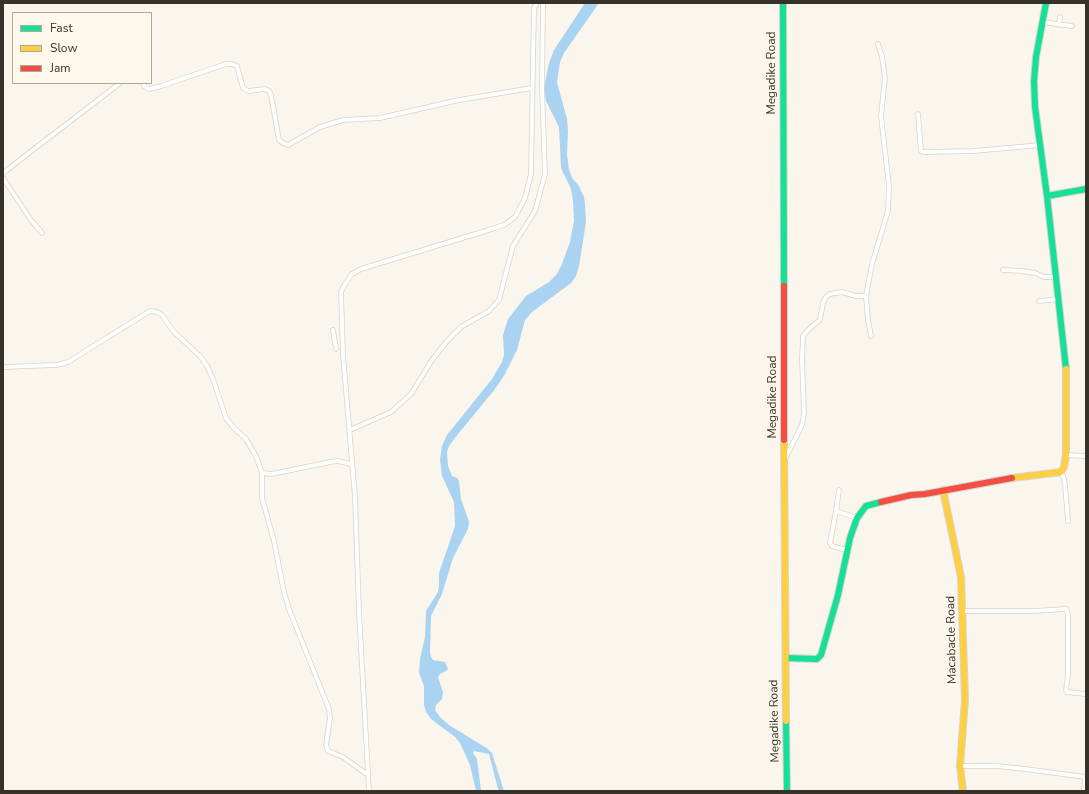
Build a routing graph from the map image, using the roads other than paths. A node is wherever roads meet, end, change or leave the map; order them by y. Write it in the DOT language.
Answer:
graph roads {
  1 [pos="537,3"];
  2 [pos="543,3"];
  3 [pos="783,3"];
  4 [pos="1046,3"];
  5 [pos="1060,17"];
  6 [pos="1042,22"];
  7 [pos="1059,25"];
  8 [pos="1072,26"];
  9 [pos="878,44"];
  10 [pos="119,84"];
  11 [pos="143,84"];
  12 [pos="532,88"];
  13 [pos="918,114"];
  14 [pos="1040,145"];
  15 [pos="3,173"];
  16 [pos="4,181"];
  17 [pos="1086,189"];
  18 [pos="1047,196"];
  19 [pos="42,233"];
  20 [pos="1003,270"];
  21 [pos="1057,277"];
  22 [pos="866,296"];
  23 [pos="1059,299"];
  24 [pos="1039,301"];
  25 [pos="333,330"];
  26 [pos="871,336"];
  27 [pos="336,349"];
  28 [pos="3,367"];
  29 [pos="350,430"];
  30 [pos="1066,456"];
  31 [pos="1086,456"];
  32 [pos="785,459"];
  33 [pos="351,464"];
  34 [pos="1061,472"];
  35 [pos="262,473"];
  36 [pos="839,490"];
  37 [pos="943,490"];
  38 [pos="836,511"];
  39 [pos="857,518"];
  40 [pos="1068,521"];
  41 [pos="846,550"];
  42 [pos="963,611"];
  43 [pos="786,658"];
  44 [pos="1086,694"];
  45 [pos="960,766"];
  46 [pos="368,775"];
  47 [pos="369,791"];
  48 [pos="787,791"];
  49 [pos="963,791"];
  50 [pos="1084,791"];
  1 -- 12 [label="street"];
  2 -- 29 [label="street"];
  3 -- 32 [label="street, Megadike Road"];
  4 -- 6 [label="street"];
  5 -- 7 [label="street"];
  6 -- 7 [label="street"];
  6 -- 14 [label="street"];
  7 -- 8 [label="street"];
  9 -- 22 [label="street"];
  10 -- 15 [label="street"];
  11 -- 12 [label="street"];
  12 -- 29 [label="street"];
  13 -- 14 [label="street"];
  14 -- 18 [label="street"];
  16 -- 19 [label="street"];
  17 -- 18 [label="street"];
  18 -- 21 [label="street"];
  20 -- 21 [label="street"];
  21 -- 23 [label="street"];
  22 -- 26 [label="street"];
  22 -- 32 [label="street"];
  23 -- 24 [label="street"];
  23 -- 30 [label="street"];
  25 -- 27 [label="street"];
  28 -- 35 [label="street"];
  29 -- 33 [label="street"];
  30 -- 31 [label="street"];
  30 -- 34 [label="street"];
  32 -- 43 [label="street, Megadike Road"];
  33 -- 35 [label="street"];
  33 -- 46 [label="street"];
  34 -- 37 [label="street"];
  34 -- 40 [label="street"];
  35 -- 46 [label="street"];
  36 -- 38 [label="street"];
  37 -- 39 [label="street"];
  37 -- 42 [label="street, Macabacle Road"];
  38 -- 39 [label="street"];
  38 -- 41 [label="street"];
  39 -- 41 [label="street"];
  41 -- 43 [label="street"];
  42 -- 44 [label="street"];
  42 -- 45 [label="street, Macabacle Road"];
  43 -- 48 [label="street, Megadike Road"];
  45 -- 49 [label="street, Macabacle Road"];
  45 -- 50 [label="street"];
  46 -- 47 [label="street"];
}
